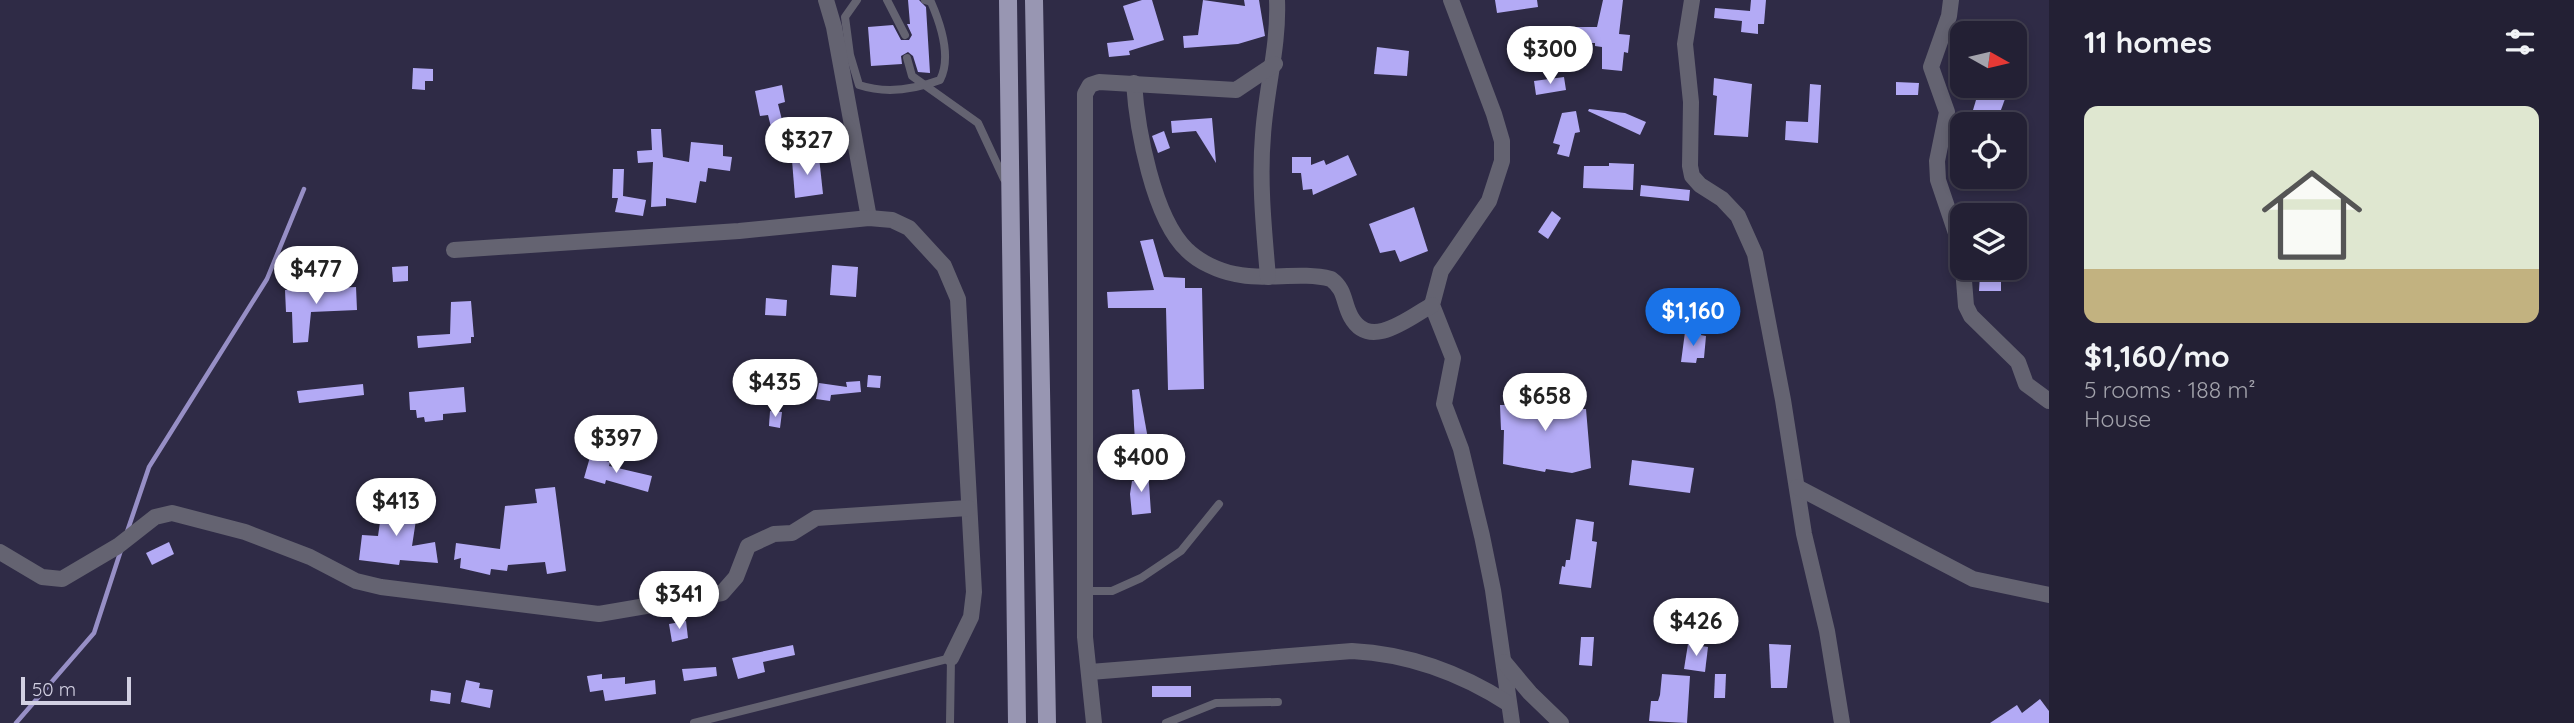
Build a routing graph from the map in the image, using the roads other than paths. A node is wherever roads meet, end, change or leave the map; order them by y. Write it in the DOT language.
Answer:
graph roads {
  1 [pos="826,0"];
  2 [pos="857,0"];
  3 [pos="887,0"];
  4 [pos="925,0"];
  5 [pos="1008,0"];
  6 [pos="1034,0"];
  7 [pos="1277,0"];
  8 [pos="1451,0"];
  9 [pos="1692,0"];
  10 [pos="1951,0"];
  11 [pos="905,35"];
  12 [pos="907,58"];
  13 [pos="1275,64"];
  14 [pos="1134,83"];
  15 [pos="926,85"];
  16 [pos="1011,195"];
  17 [pos="1950,216"];
  18 [pos="869,218"];
  19 [pos="454,250"];
  20 [pos="1268,277"];
  21 [pos="1964,280"];
  22 [pos="1432,305"];
  23 [pos="2049,401"];
  24 [pos="1797,487"];
  25 [pos="1219,504"];
  26 [pos="968,508"];
  27 [pos="0,552"];
  28 [pos="1085,591"];
  29 [pos="2049,595"];
  30 [pos="951,658"];
  31 [pos="1503,660"];
  32 [pos="1090,672"];
  33 [pos="1278,702"];
  34 [pos="1509,704"];
  35 [pos="694,723"];
  36 [pos="950,723"];
  37 [pos="1017,723"];
  38 [pos="1047,723"];
  39 [pos="1094,723"];
  40 [pos="1166,723"];
  41 [pos="1511,723"];
  42 [pos="1561,723"];
  43 [pos="1842,723"];
  1 -- 18 [label="street"];
  2 -- 15 [label="lane"];
  3 -- 11 [label="lane"];
  4 -- 15 [label="lane"];
  5 -- 16 [label="main road"];
  6 -- 38 [label="main road"];
  7 -- 13 [label="street"];
  8 -- 22 [label="street"];
  9 -- 24 [label="street"];
  10 -- 17 [label="street"];
  12 -- 15 [label="lane"];
  13 -- 14 [label="street"];
  13 -- 20 [label="street"];
  14 -- 20 [label="street"];
  14 -- 28 [label="street"];
  15 -- 16 [label="lane"];
  16 -- 37 [label="main road"];
  18 -- 19 [label="street"];
  18 -- 26 [label="street"];
  20 -- 22 [label="street"];
  21 -- 23 [label="street"];
  22 -- 31 [label="street"];
  24 -- 29 [label="street"];
  24 -- 43 [label="street"];
  25 -- 28 [label="lane"];
  26 -- 27 [label="street"];
  26 -- 30 [label="street"];
  28 -- 32 [label="street"];
  30 -- 35 [label="lane"];
  30 -- 36 [label="lane"];
  31 -- 34 [label="street"];
  31 -- 42 [label="street"];
  32 -- 34 [label="street"];
  32 -- 39 [label="street"];
  33 -- 40 [label="lane"];
  34 -- 41 [label="street"];
}
